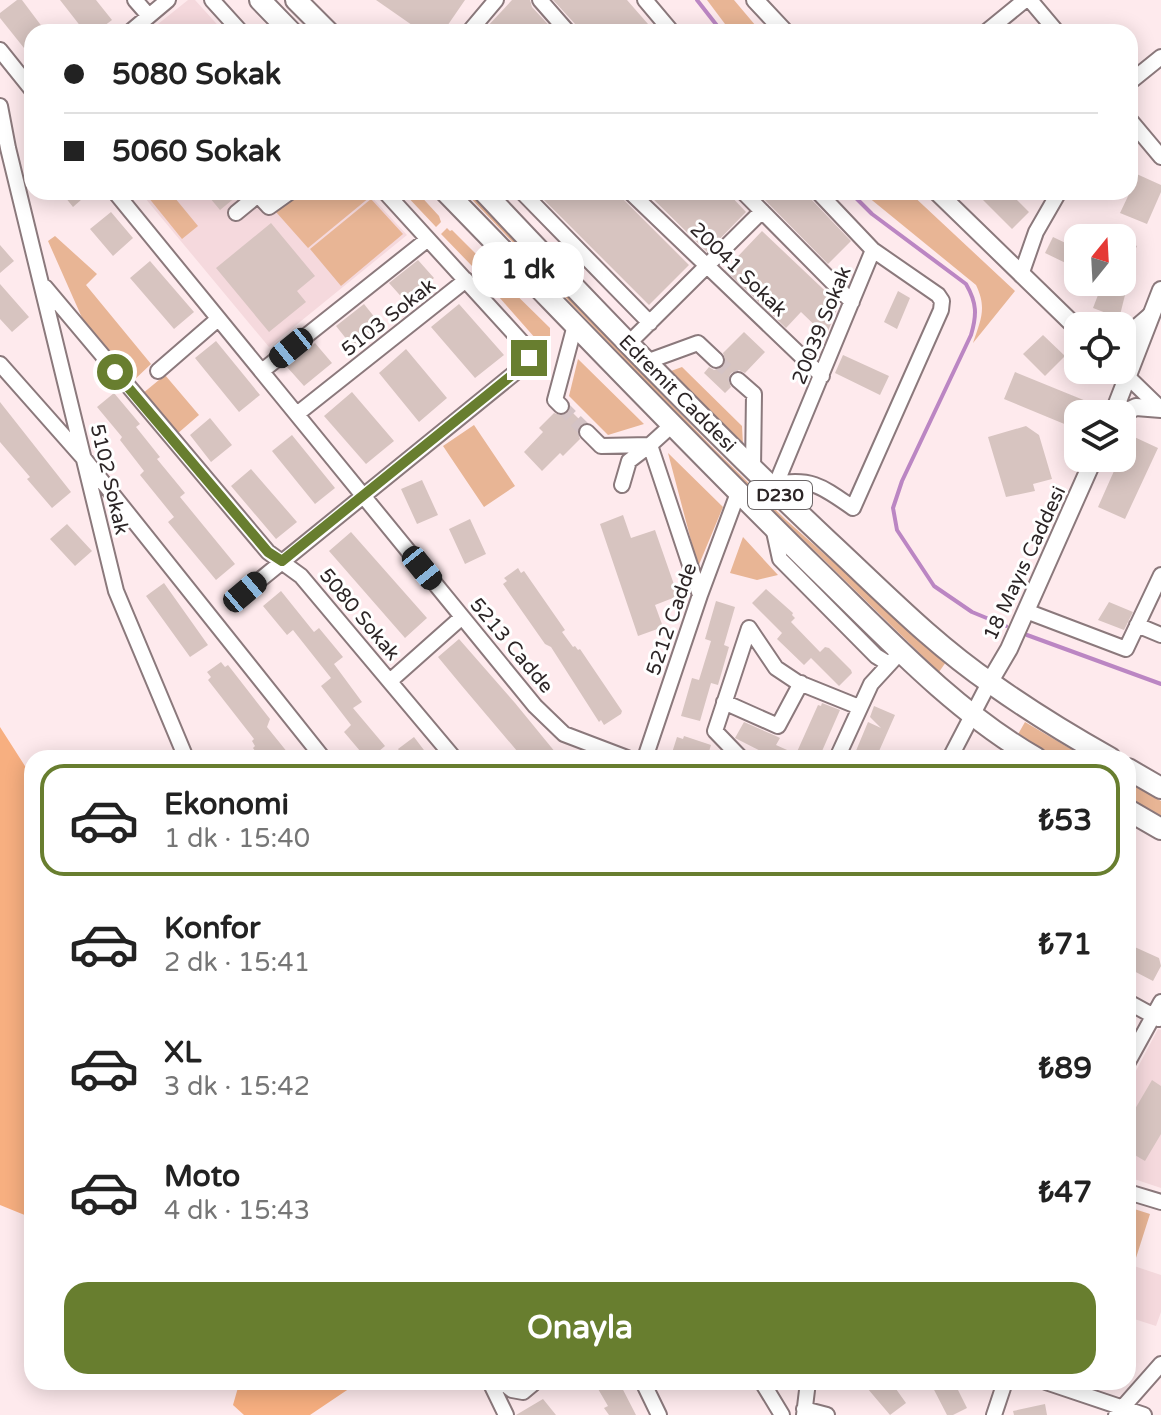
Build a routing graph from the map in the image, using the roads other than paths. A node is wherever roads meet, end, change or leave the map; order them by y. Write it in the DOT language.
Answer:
graph roads {
  1 [pos="135,0"];
  2 [pos="168,0"];
  3 [pos="212,0"];
  4 [pos="260,0"];
  5 [pos="296,0"];
  6 [pos="496,0"];
  7 [pos="540,0"];
  8 [pos="645,0"];
  9 [pos="755,0"];
  10 [pos="1028,0"];
  11 [pos="149,16"];
  12 [pos="140,24"];
  13 [pos="234,24"];
  14 [pos="283,24"];
  15 [pos="320,24"];
  16 [pos="475,24"];
  17 [pos="561,24"];
  18 [pos="665,24"];
  19 [pos="778,24"];
  20 [pos="996,24"];
  21 [pos="1050,24"];
  22 [pos="0,50"];
  23 [pos="1161,57"];
  24 [pos="1138,76"];
  25 [pos="24,80"];
  26 [pos="0,106"];
  27 [pos="1138,130"];
  28 [pos="4,150"];
  29 [pos="1161,157"];
  30 [pos="122,200"];
  31 [pos="252,200"];
  32 [pos="263,200"];
  33 [pos="279,200"];
  34 [pos="392,200"];
  35 [pos="454,200"];
  36 [pos="492,200"];
  37 [pos="530,200"];
  38 [pos="638,200"];
  39 [pos="751,200"];
  40 [pos="826,200"];
  41 [pos="945,200"];
  42 [pos="1054,200"];
  43 [pos="762,211"];
  44 [pos="236,213"];
  45 [pos="428,239"];
  46 [pos="873,250"];
  47 [pos="707,266"];
  48 [pos="1021,275"];
  49 [pos="466,280"];
  50 [pos="42,283"];
  51 [pos="1161,290"];
  52 [pos="852,302"];
  53 [pos="1152,313"];
  54 [pos="1064,316"];
  55 [pos="218,319"];
  56 [pos="650,323"];
  57 [pos="575,325"];
  58 [pos="1136,326"];
  59 [pos="628,344"];
  60 [pos="1136,349"];
  61 [pos="716,360"];
  62 [pos="646,362"];
  63 [pos="0,364"];
  64 [pos="158,371"];
  65 [pos="262,371"];
  66 [pos="822,376"];
  67 [pos="738,380"];
  68 [pos="1136,384"];
  69 [pos="561,406"];
  70 [pos="1136,407"];
  71 [pos="1161,409"];
  72 [pos="297,414"];
  73 [pos="672,425"];
  74 [pos="587,432"];
  75 [pos="650,445"];
  76 [pos="86,461"];
  77 [pos="753,469"];
  78 [pos="1088,472"];
  79 [pos="622,485"];
  80 [pos="775,486"];
  81 [pos="738,493"];
  82 [pos="363,495"];
  83 [pos="282,561"];
  84 [pos="1161,575"];
  85 [pos="245,592"];
  86 [pos="700,595"];
  87 [pos="1026,611"];
  88 [pos="462,617"];
  89 [pos="1137,625"];
  90 [pos="1161,635"];
  91 [pos="895,658"];
  92 [pos="390,681"];
  93 [pos="801,683"];
  94 [pos="989,683"];
  95 [pos="724,702"];
  96 [pos="859,707"];
  97 [pos="973,713"];
  98 [pos="183,750"];
  99 [pos="317,750"];
  100 [pos="447,750"];
  101 [pos="606,750"];
  102 [pos="648,750"];
  103 [pos="733,750"];
  104 [pos="840,750"];
  105 [pos="954,750"];
  106 [pos="1025,750"];
  107 [pos="1096,750"];
  108 [pos="1136,774"];
  109 [pos="1161,788"];
  110 [pos="1136,815"];
  111 [pos="1161,829"];
  112 [pos="1136,1005"];
  113 [pos="1159,1013"];
  114 [pos="1136,1049"];
  115 [pos="1136,1194"];
  116 [pos="1161,1202"];
  117 [pos="1161,1364"];
  118 [pos="494,1390"];
  119 [pos="647,1390"];
  120 [pos="767,1390"];
  121 [pos="807,1390"];
  122 [pos="1002,1390"];
  123 [pos="1067,1390"];
  124 [pos="1119,1410"];
  125 [pos="804,1412"];
  126 [pos="506,1415"];
  127 [pos="659,1415"];
  128 [pos="782,1415"];
  129 [pos="827,1415"];
  130 [pos="994,1415"];
  131 [pos="1144,1415"];
  1 -- 11 [label="street"];
  2 -- 11 [label="street"];
  3 -- 13 [label="street"];
  4 -- 14 [label="highway"];
  5 -- 15 [label="highway"];
  6 -- 16 [label="street"];
  7 -- 17 [label="street"];
  8 -- 18 [label="street"];
  9 -- 19 [label="main road"];
  10 -- 20 [label="street"];
  10 -- 21 [label="street"];
  11 -- 12 [label="street"];
  22 -- 25 [label="street"];
  23 -- 24 [label="street"];
  26 -- 28 [label="street, 5102 Sokak"];
  27 -- 29 [label="street"];
  28 -- 50 [label="street, 5102 Sokak"];
  30 -- 55 [label="street, 5213 Cadde"];
  31 -- 44 [label="street"];
  32 -- 33 [label="street"];
  34 -- 45 [label="street"];
  35 -- 57 [label="highway, Edremit Caddesi / D230"];
  36 -- 59 [label="highway, Edremit Caddesi / D230"];
  37 -- 56 [label="street"];
  38 -- 47 [label="street, 20041 Sokak"];
  39 -- 43 [label="street"];
  40 -- 46 [label="street, 20039 Sokak"];
  41 -- 48 [label="main road"];
  42 -- 48 [label="street"];
  43 -- 47 [label="street"];
  43 -- 52 [label="street"];
  45 -- 49 [label="street"];
  45 -- 65 [label="street"];
  46 -- 52 [label="street, 20039 Sokak"];
  46 -- 80 [label="street"];
  47 -- 56 [label="street"];
  47 -- 66 [label="street, 20041 Sokak"];
  48 -- 54 [label="main road"];
  49 -- 72 [label="street, 5103 Sokak"];
  49 -- 82 [label="street"];
  50 -- 76 [label="street, 5102 Sokak"];
  50 -- 83 [label="street, 5080 Sokak"];
  51 -- 53 [label="main road"];
  52 -- 66 [label="street, 20039 Sokak"];
  53 -- 58 [label="street"];
  53 -- 60 [label="main road"];
  55 -- 64 [label="street"];
  55 -- 65 [label="street, 5213 Cadde"];
  56 -- 59 [label="street"];
  57 -- 69 [label="street"];
  57 -- 73 [label="highway, Edremit Caddesi / D230"];
  59 -- 62 [label="highway, Edremit Caddesi / D230"];
  61 -- 62 [label="street"];
  62 -- 77 [label="highway, Edremit Caddesi / D230"];
  63 -- 76 [label="street"];
  65 -- 72 [label="street, 5213 Cadde"];
  66 -- 80 [label="street, 20039 Sokak"];
  67 -- 77 [label="street"];
  68 -- 71 [label="street"];
  70 -- 71 [label="main road"];
  72 -- 82 [label="street, 5213 Cadde"];
  73 -- 75 [label="street"];
  73 -- 81 [label="highway, Edremit Caddesi / D230"];
  74 -- 75 [label="street"];
  75 -- 79 [label="street"];
  75 -- 86 [label="street"];
  76 -- 98 [label="street, 5102 Sokak"];
  76 -- 99 [label="street"];
  77 -- 80 [label="highway, Edremit Caddesi / D230"];
  78 -- 87 [label="main road, 18 Mayıs Caddesi"];
  80 -- 94 [label="highway, Edremit Caddesi / D230"];
  81 -- 86 [label="street, 5212 Cadde"];
  81 -- 91 [label="highway, Edremit Caddesi / D230"];
  82 -- 83 [label="street"];
  82 -- 88 [label="street, 5213 Cadde"];
  83 -- 85 [label="street"];
  83 -- 92 [label="street, 5080 Sokak"];
  84 -- 89 [label="street"];
  86 -- 102 [label="street, 5212 Cadde"];
  87 -- 89 [label="street"];
  87 -- 94 [label="main road, 18 Mayıs Caddesi"];
  88 -- 92 [label="street"];
  88 -- 101 [label="street, 5213 Cadde"];
  89 -- 90 [label="street"];
  91 -- 96 [label="street"];
  91 -- 97 [label="highway, Edremit Caddesi / D230"];
  92 -- 100 [label="street, 5080 Sokak"];
  93 -- 95 [label="street"];
  93 -- 95 [label="street"];
  93 -- 96 [label="street"];
  94 -- 97 [label="street"];
  94 -- 107 [label="highway, Edremit Caddesi / D230"];
  95 -- 103 [label="street"];
  96 -- 104 [label="street"];
  97 -- 105 [label="street"];
  97 -- 106 [label="highway, Edremit Caddesi / D230"];
  108 -- 109 [label="highway"];
  110 -- 111 [label="highway"];
  112 -- 113 [label="street"];
  113 -- 114 [label="street"];
  115 -- 116 [label="street"];
  117 -- 124 [label="street"];
  118 -- 126 [label="street"];
  119 -- 127 [label="street"];
  120 -- 128 [label="street"];
  121 -- 125 [label="street"];
  122 -- 130 [label="street"];
  123 -- 124 [label="street"];
  124 -- 131 [label="street"];
  125 -- 129 [label="street"];
}
